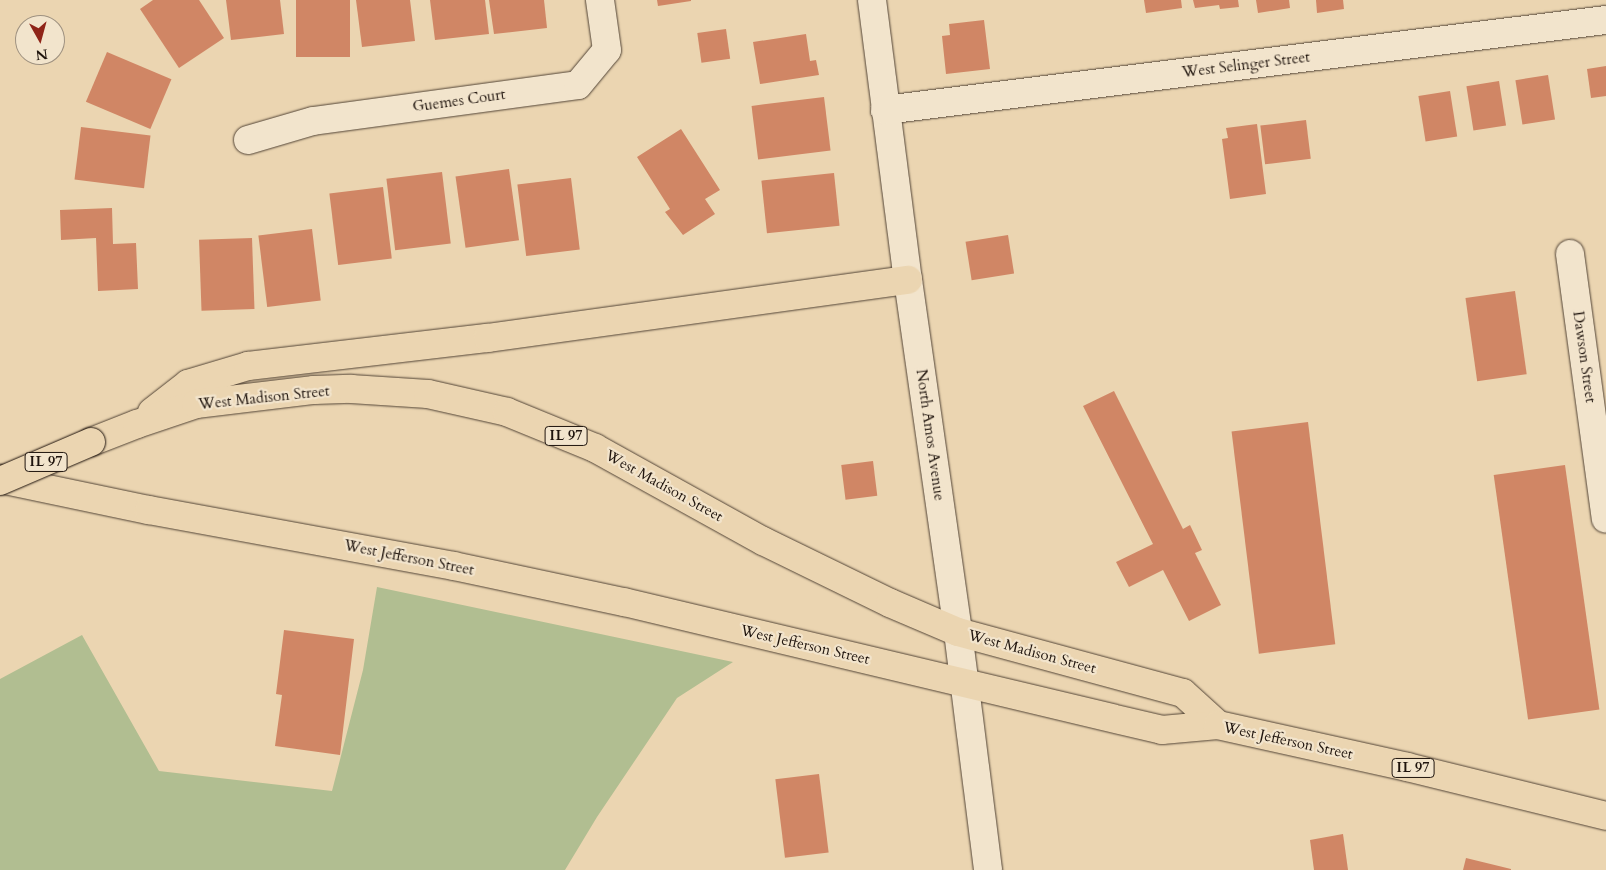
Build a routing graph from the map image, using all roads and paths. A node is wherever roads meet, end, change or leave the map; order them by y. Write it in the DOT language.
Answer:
graph roads {
  1 [pos="600,0"];
  2 [pos="872,0"];
  3 [pos="1606,20"];
  4 [pos="886,110"];
  5 [pos="248,140"];
  6 [pos="1570,254"];
  7 [pos="908,280"];
  8 [pos="137,424"];
  9 [pos="0,480"];
  10 [pos="1606,519"];
  11 [pos="958,632"];
  12 [pos="965,683"];
  13 [pos="1218,726"];
  14 [pos="1606,816"];
  15 [pos="988,870"];
  1 -- 5 [label="street, Guemes Court"];
  2 -- 4 [label="street, North Amos Avenue"];
  3 -- 4 [label="street, West Selinger Street"];
  4 -- 7 [label="street, North Amos Avenue"];
  6 -- 10 [label="street, Dawson Street"];
  7 -- 8 [label="main road"];
  7 -- 11 [label="street, North Amos Avenue"];
  8 -- 9 [label="main road, West Madison Street / IL 97, bridge"];
  8 -- 11 [label="main road, West Madison Street / IL 97"];
  9 -- 12 [label="main road, West Jefferson Street / IL 97"];
  11 -- 12 [label="street, North Amos Avenue"];
  11 -- 13 [label="main road, West Madison Street / IL 97"];
  12 -- 13 [label="main road, West Jefferson Street / IL 97"];
  12 -- 15 [label="street, North Amos Avenue"];
  13 -- 14 [label="main road, West Jefferson Street / IL 97"];
}
